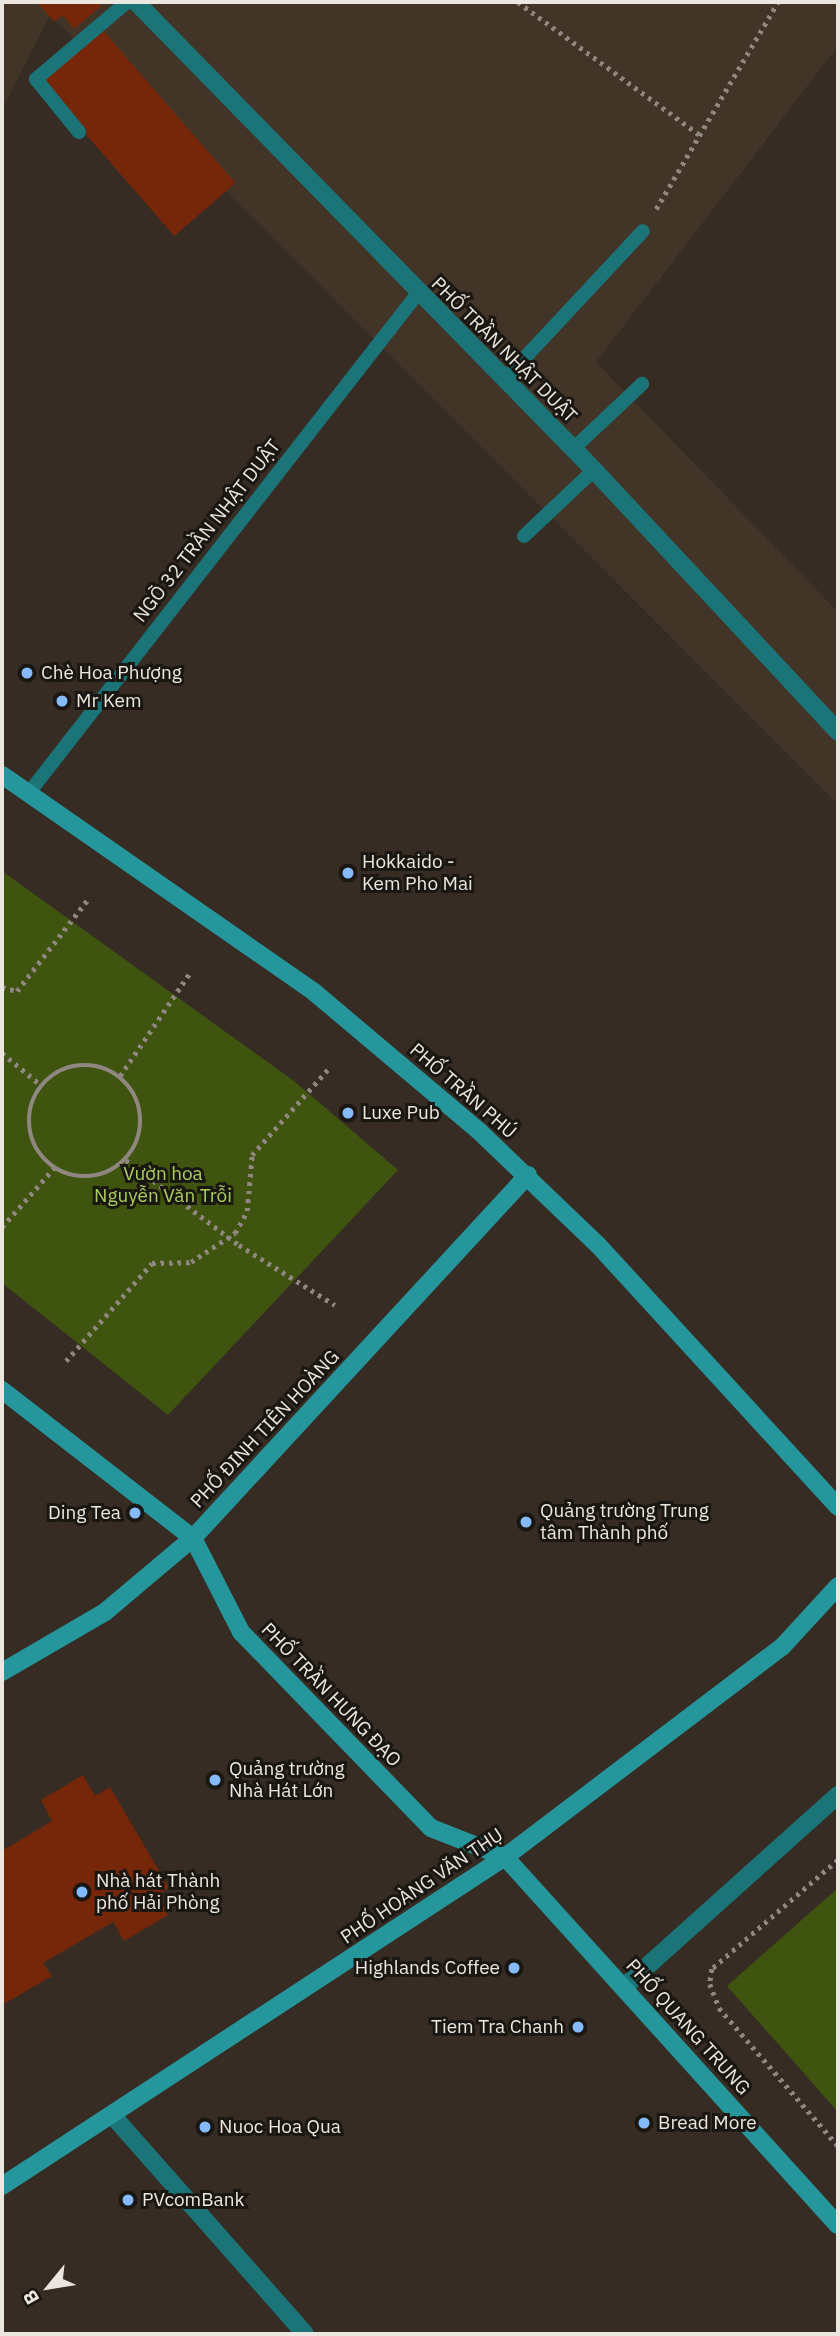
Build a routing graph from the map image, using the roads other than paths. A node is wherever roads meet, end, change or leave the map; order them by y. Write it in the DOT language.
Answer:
graph roads {
  1 [pos="127,2"];
  2 [pos="136,2"];
  3 [pos="79,132"];
  4 [pos="643,231"];
  5 [pos="418,293"];
  6 [pos="505,379"];
  7 [pos="642,384"];
  8 [pos="573,449"];
  9 [pos="594,470"];
  10 [pos="524,536"];
  11 [pos="838,732"];
  12 [pos="2,775"];
  13 [pos="29,794"];
  14 [pos="528,1175"];
  15 [pos="2,1390"];
  16 [pos="838,1507"];
  17 [pos="193,1538"];
  18 [pos="838,1586"];
  19 [pos="2,1672"];
  20 [pos="838,1795"];
  21 [pos="505,1857"];
  22 [pos="624,1987"];
  23 [pos="113,2116"];
  24 [pos="2,2186"];
  25 [pos="838,2225"];
  26 [pos="305,2334"];
  1 -- 3 [label="lane"];
  2 -- 5 [label="street, PHỐ TRẦN NHẬT DUẬT"];
  4 -- 6 [label="lane"];
  5 -- 6 [label="street, PHỐ TRẦN NHẬT DUẬT"];
  5 -- 13 [label="lane, NGÕ 32 TRẦN NHẬT DUẬT"];
  6 -- 8 [label="street, PHỐ TRẦN NHẬT DUẬT"];
  7 -- 8 [label="lane"];
  8 -- 9 [label="street, PHỐ TRẦN NHẬT DUẬT"];
  9 -- 10 [label="lane"];
  9 -- 11 [label="street, PHỐ TRẦN NHẬT DUẬT"];
  12 -- 13 [label="main road, PHỐ TRẦN PHÚ"];
  13 -- 14 [label="main road, PHỐ TRẦN PHÚ"];
  14 -- 16 [label="main road, PHỐ TRẦN PHÚ"];
  14 -- 17 [label="main road, PHỐ ĐINH TIÊN HOÀNG"];
  15 -- 17 [label="main road, PHỐ TRẦN HƯNG ĐẠO"];
  17 -- 19 [label="main road, PHỐ ĐINH TIÊN HOÀNG"];
  17 -- 21 [label="main road, PHỐ TRẦN HƯNG ĐẠO"];
  18 -- 21 [label="main road, PHỐ HOÀNG VĂN THỤ"];
  20 -- 22 [label="street"];
  21 -- 22 [label="main road, PHỐ QUANG TRUNG"];
  21 -- 23 [label="main road, PHỐ HOÀNG VĂN THỤ"];
  22 -- 25 [label="main road, PHỐ QUANG TRUNG"];
  23 -- 24 [label="main road, PHỐ HOÀNG VĂN THỤ"];
  23 -- 26 [label="street"];
}
